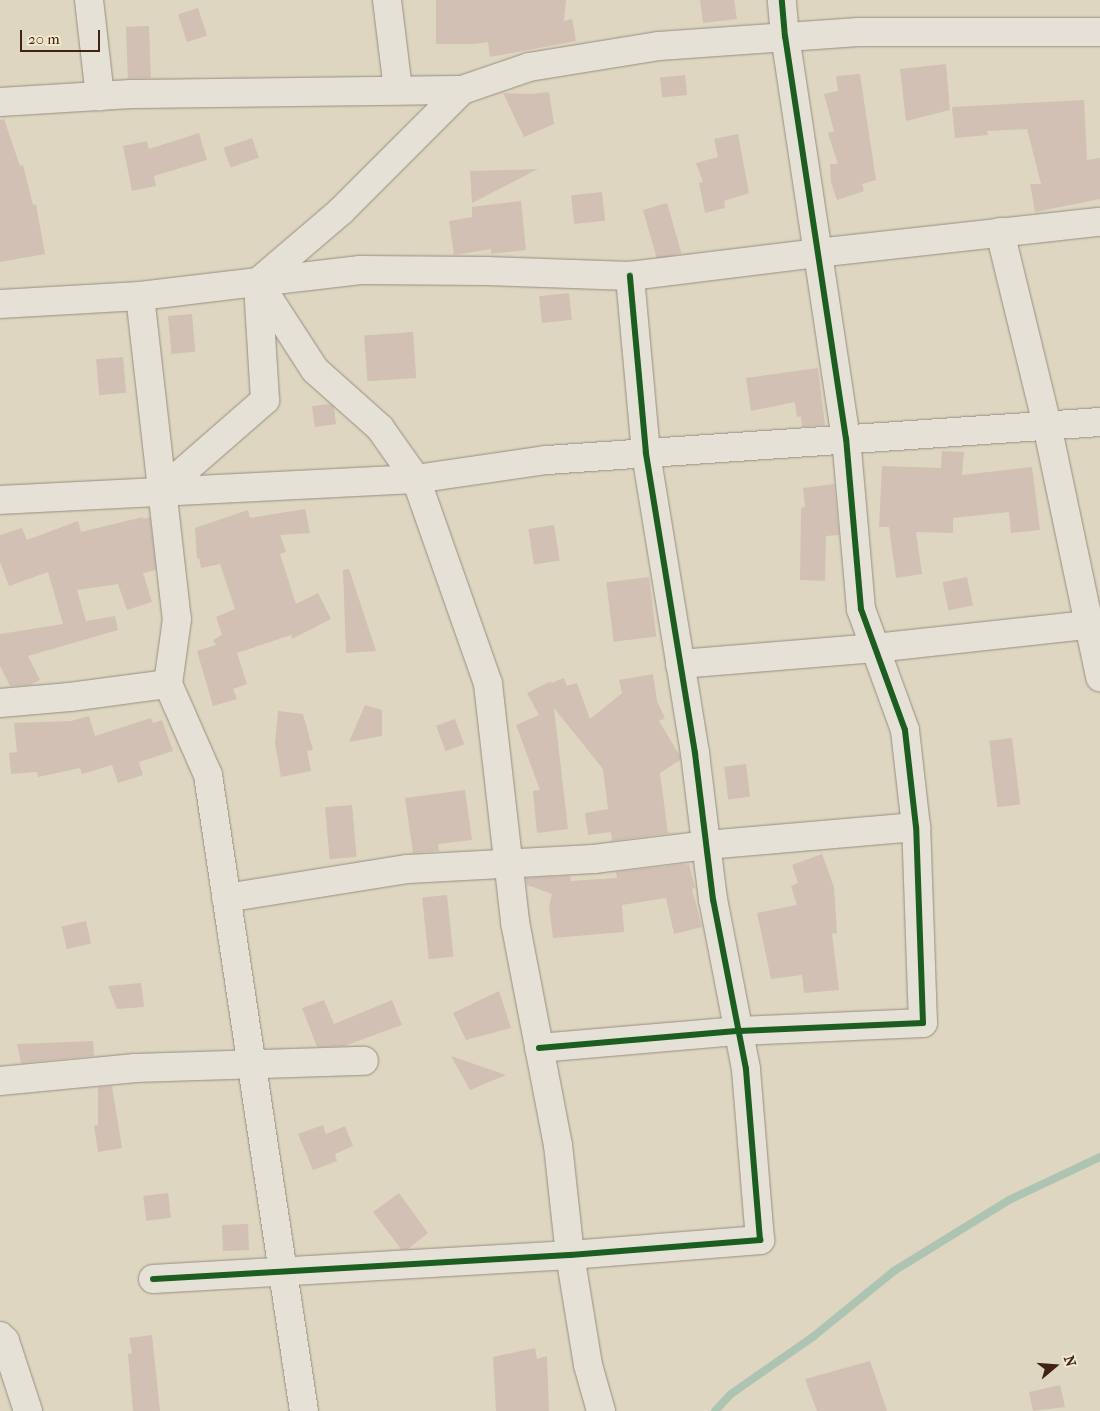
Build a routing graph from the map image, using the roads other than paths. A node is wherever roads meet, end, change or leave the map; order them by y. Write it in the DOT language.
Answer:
graph roads {
  1 [pos="89,0"];
  2 [pos="386,0"];
  3 [pos="782,0"];
  4 [pos="1100,32"];
  5 [pos="785,37"];
  6 [pos="398,90"];
  7 [pos="462,90"];
  8 [pos="100,96"];
  9 [pos="0,102"];
  10 [pos="1100,222"];
  11 [pos="1000,232"];
  12 [pos="817,253"];
  13 [pos="630,276"];
  14 [pos="258,282"];
  15 [pos="140,296"];
  16 [pos="0,304"];
  17 [pos="1100,422"];
  18 [pos="1047,424"];
  19 [pos="846,439"];
  20 [pos="646,453"];
  21 [pos="416,479"];
  22 [pos="162,490"];
  23 [pos="0,500"];
  24 [pos="1088,625"];
  25 [pos="875,648"];
  26 [pos="680,664"];
  27 [pos="1100,677"];
  28 [pos="168,684"];
  29 [pos="0,703"];
  30 [pos="916,827"];
  31 [pos="706,845"];
  32 [pos="509,864"];
  33 [pos="226,898"];
  34 [pos="739,1031"];
  35 [pos="539,1048"];
  36 [pos="364,1060"];
  37 [pos="252,1065"];
  38 [pos="0,1080"];
  39 [pos="570,1255"];
  40 [pos="283,1272"];
  41 [pos="153,1279"];
  42 [pos="0,1336"];
  43 [pos="28,1411"];
  44 [pos="304,1411"];
  45 [pos="601,1411"];
  1 -- 8 [label="street"];
  2 -- 6 [label="street"];
  3 -- 5 [label="street"];
  4 -- 5 [label="street"];
  5 -- 7 [label="street"];
  5 -- 12 [label="street"];
  6 -- 7 [label="street"];
  6 -- 8 [label="street"];
  7 -- 14 [label="street"];
  8 -- 9 [label="street"];
  10 -- 11 [label="street"];
  11 -- 12 [label="street"];
  11 -- 18 [label="street"];
  12 -- 13 [label="street"];
  12 -- 19 [label="street"];
  13 -- 14 [label="street"];
  13 -- 20 [label="street"];
  14 -- 15 [label="street"];
  14 -- 21 [label="street"];
  14 -- 22 [label="street"];
  15 -- 16 [label="street"];
  15 -- 22 [label="street"];
  17 -- 18 [label="street"];
  18 -- 19 [label="street"];
  18 -- 24 [label="street"];
  19 -- 20 [label="street"];
  19 -- 25 [label="street"];
  20 -- 21 [label="street"];
  20 -- 26 [label="street"];
  21 -- 22 [label="street"];
  21 -- 32 [label="street"];
  22 -- 23 [label="street"];
  22 -- 28 [label="street"];
  24 -- 25 [label="street"];
  24 -- 27 [label="street"];
  25 -- 26 [label="street"];
  25 -- 30 [label="street"];
  26 -- 31 [label="street"];
  28 -- 29 [label="street"];
  28 -- 33 [label="street"];
  30 -- 31 [label="street"];
  30 -- 34 [label="street"];
  31 -- 32 [label="street"];
  31 -- 34 [label="street"];
  32 -- 33 [label="street"];
  32 -- 35 [label="street"];
  33 -- 37 [label="street"];
  34 -- 35 [label="street"];
  34 -- 39 [label="street"];
  35 -- 39 [label="street"];
  36 -- 37 [label="street"];
  37 -- 38 [label="street"];
  37 -- 40 [label="street"];
  39 -- 40 [label="street"];
  39 -- 45 [label="street"];
  40 -- 41 [label="street"];
  40 -- 44 [label="street"];
  42 -- 43 [label="street"];
}
